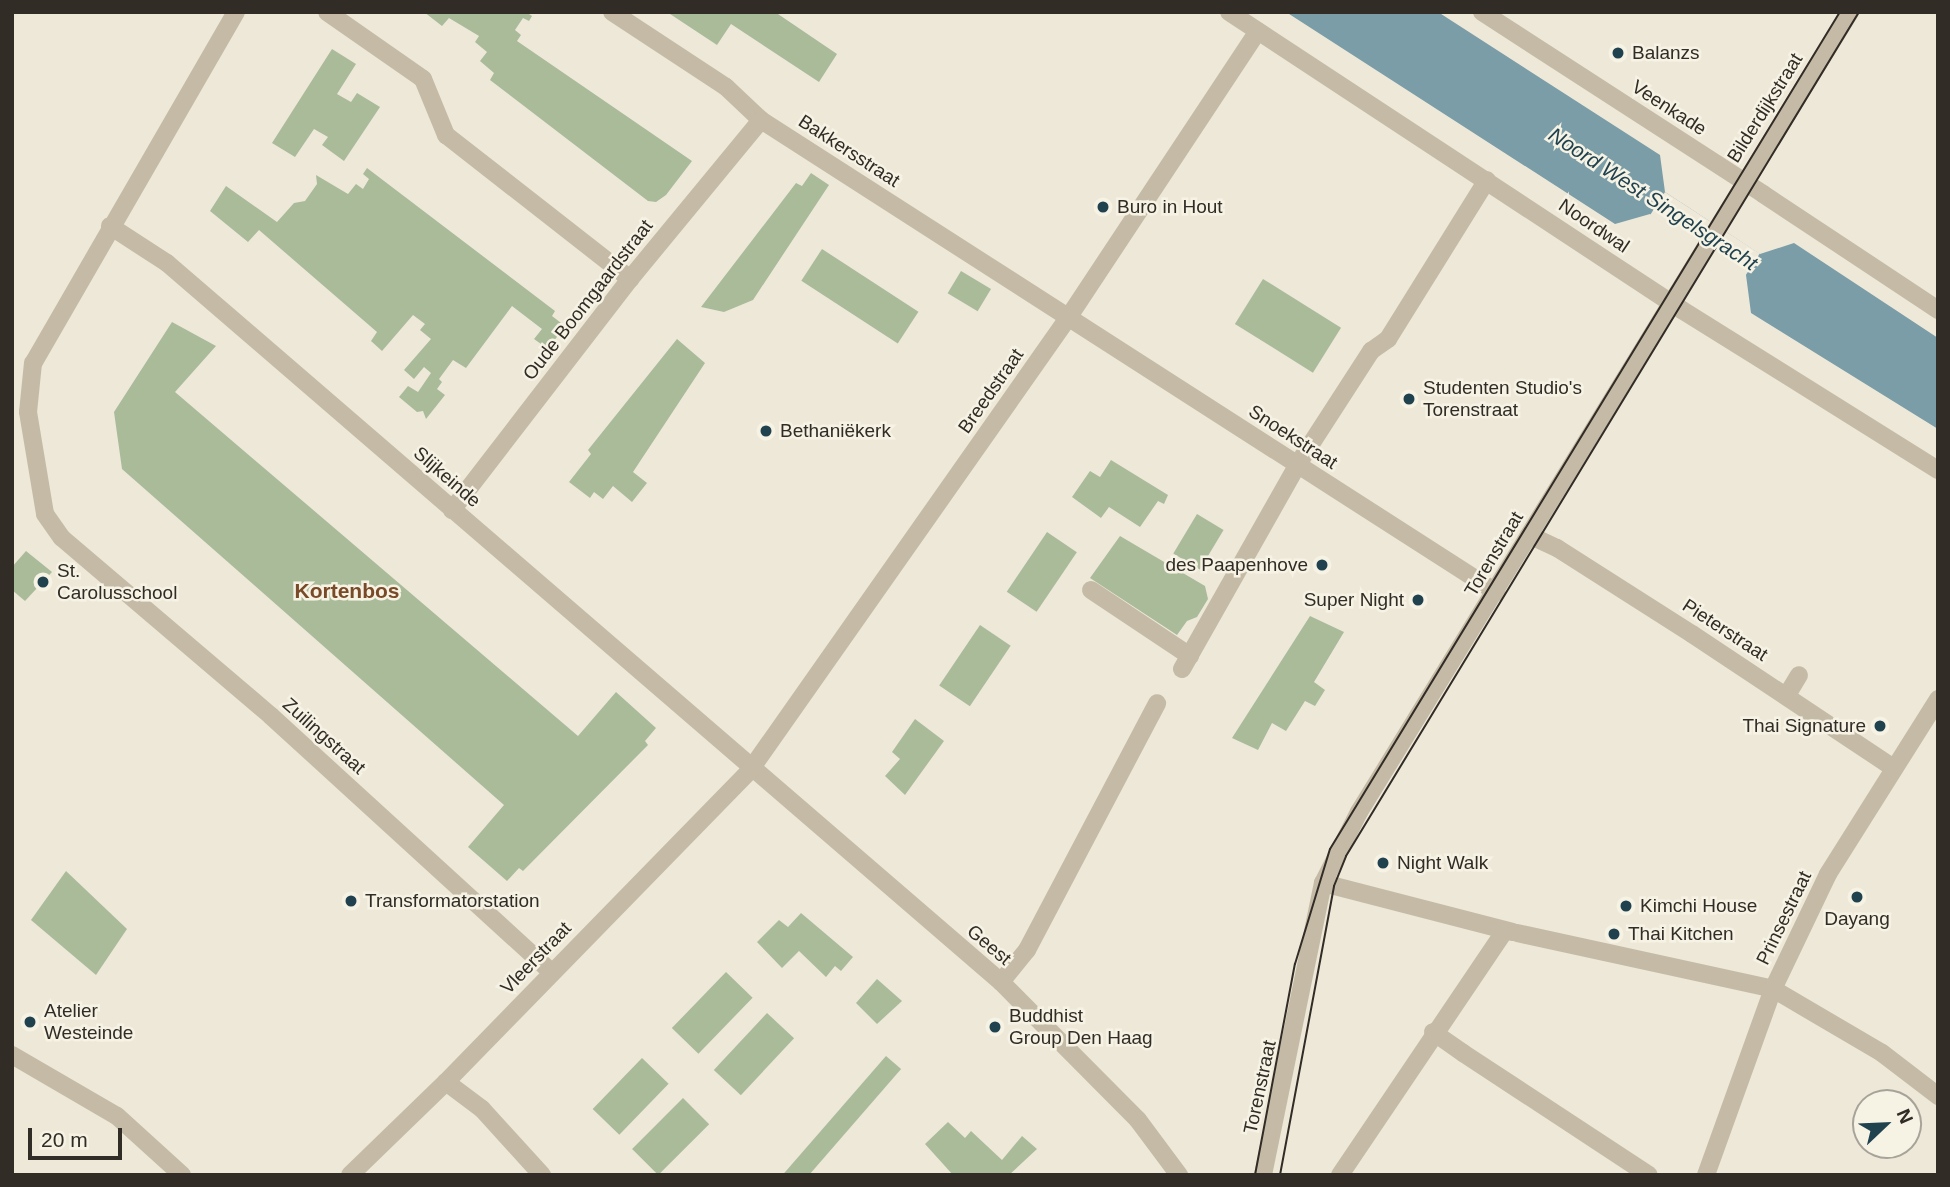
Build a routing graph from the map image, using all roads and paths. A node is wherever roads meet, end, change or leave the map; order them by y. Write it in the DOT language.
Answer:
graph roads {
  1 [pos="236,12"];
  2 [pos="327,12"];
  3 [pos="612,12"];
  4 [pos="1229,12"];
  5 [pos="1482,12"];
  6 [pos="1850,12"];
  7 [pos="1258,31"];
  8 [pos="761,120"];
  9 [pos="1487,180"];
  10 [pos="1744,181"];
  11 [pos="110,226"];
  12 [pos="1703,249"];
  13 [pos="631,279"];
  14 [pos="1671,302"];
  15 [pos="1938,310"];
  16 [pos="1068,318"];
  17 [pos="1298,464"];
  18 [pos="1938,470"];
  19 [pos="452,510"];
  20 [pos="1529,535"];
  21 [pos="1091,590"];
  22 [pos="1496,592"];
  23 [pos="1800,675"];
  24 [pos="1787,695"];
  25 [pos="1938,699"];
  26 [pos="1157,703"];
  27 [pos="1894,768"];
  28 [pos="751,769"];
  29 [pos="1323,883"];
  30 [pos="1511,931"];
  31 [pos="551,972"];
  32 [pos="1002,982"];
  33 [pos="1773,989"];
  34 [pos="1433,1032"];
  35 [pos="12,1055"];
  36 [pos="446,1082"];
  37 [pos="1938,1096"];
  38 [pos="182,1175"];
  39 [pos="350,1175"];
  40 [pos="542,1175"];
  41 [pos="1179,1175"];
  42 [pos="1263,1175"];
  43 [pos="1340,1175"];
  44 [pos="1649,1175"];
  45 [pos="1706,1175"];
  1 -- 11 [label="street"];
  2 -- 13 [label="street"];
  3 -- 8 [label="street, Bakkersstraat"];
  4 -- 7 [label="street, Noordwal"];
  5 -- 10 [label="street, Veenkade"];
  6 -- 10 [label="street, Bilderdijkstraat"];
  7 -- 9 [label="street, Noordwal"];
  7 -- 16 [label="street, Breedstraat"];
  8 -- 13 [label="street, Oude Boomgaardstraat"];
  8 -- 16 [label="street, Bakkersstraat"];
  9 -- 14 [label="street, Noordwal"];
  9 -- 17 [label="street"];
  10 -- 12 [label="street, Bilderdijkstraat"];
  10 -- 15 [label="street, Veenkade"];
  11 -- 19 [label="street, Slijkeinde"];
  11 -- 31 [label="street, Zuilingstraat"];
  12 -- 14 [label="street, Torenstraat"];
  13 -- 19 [label="street, Oude Boomgaardstraat"];
  14 -- 18 [label="street, Noordwal"];
  14 -- 20 [label="street, Torenstraat"];
  16 -- 17 [label="street, Snoekstraat"];
  16 -- 28 [label="street, Breedstraat"];
  17 -- 21 [label="street"];
  17 -- 22 [label="street, Snoekstraat"];
  19 -- 28 [label="street, Slijkeinde"];
  20 -- 22 [label="street, Torenstraat"];
  20 -- 24 [label="street, Pieterstraat"];
  22 -- 29 [label="street, Torenstraat"];
  23 -- 24 [label="street"];
  24 -- 27 [label="street, Pieterstraat"];
  25 -- 27 [label="street, Prinsestraat"];
  26 -- 32 [label="street"];
  27 -- 33 [label="street, Prinsestraat"];
  28 -- 31 [label="street, Vleerstraat"];
  28 -- 32 [label="street, Geest"];
  29 -- 30 [label="street"];
  29 -- 42 [label="street, Torenstraat"];
  30 -- 33 [label="street"];
  30 -- 34 [label="street"];
  31 -- 36 [label="street, Vleerstraat"];
  32 -- 41 [label="street, Geest"];
  33 -- 37 [label="street"];
  33 -- 45 [label="street, Prinsestraat"];
  34 -- 43 [label="street"];
  34 -- 44 [label="street"];
  35 -- 38 [label="street"];
  36 -- 39 [label="street, Vleerstraat"];
  36 -- 40 [label="street"];
}
